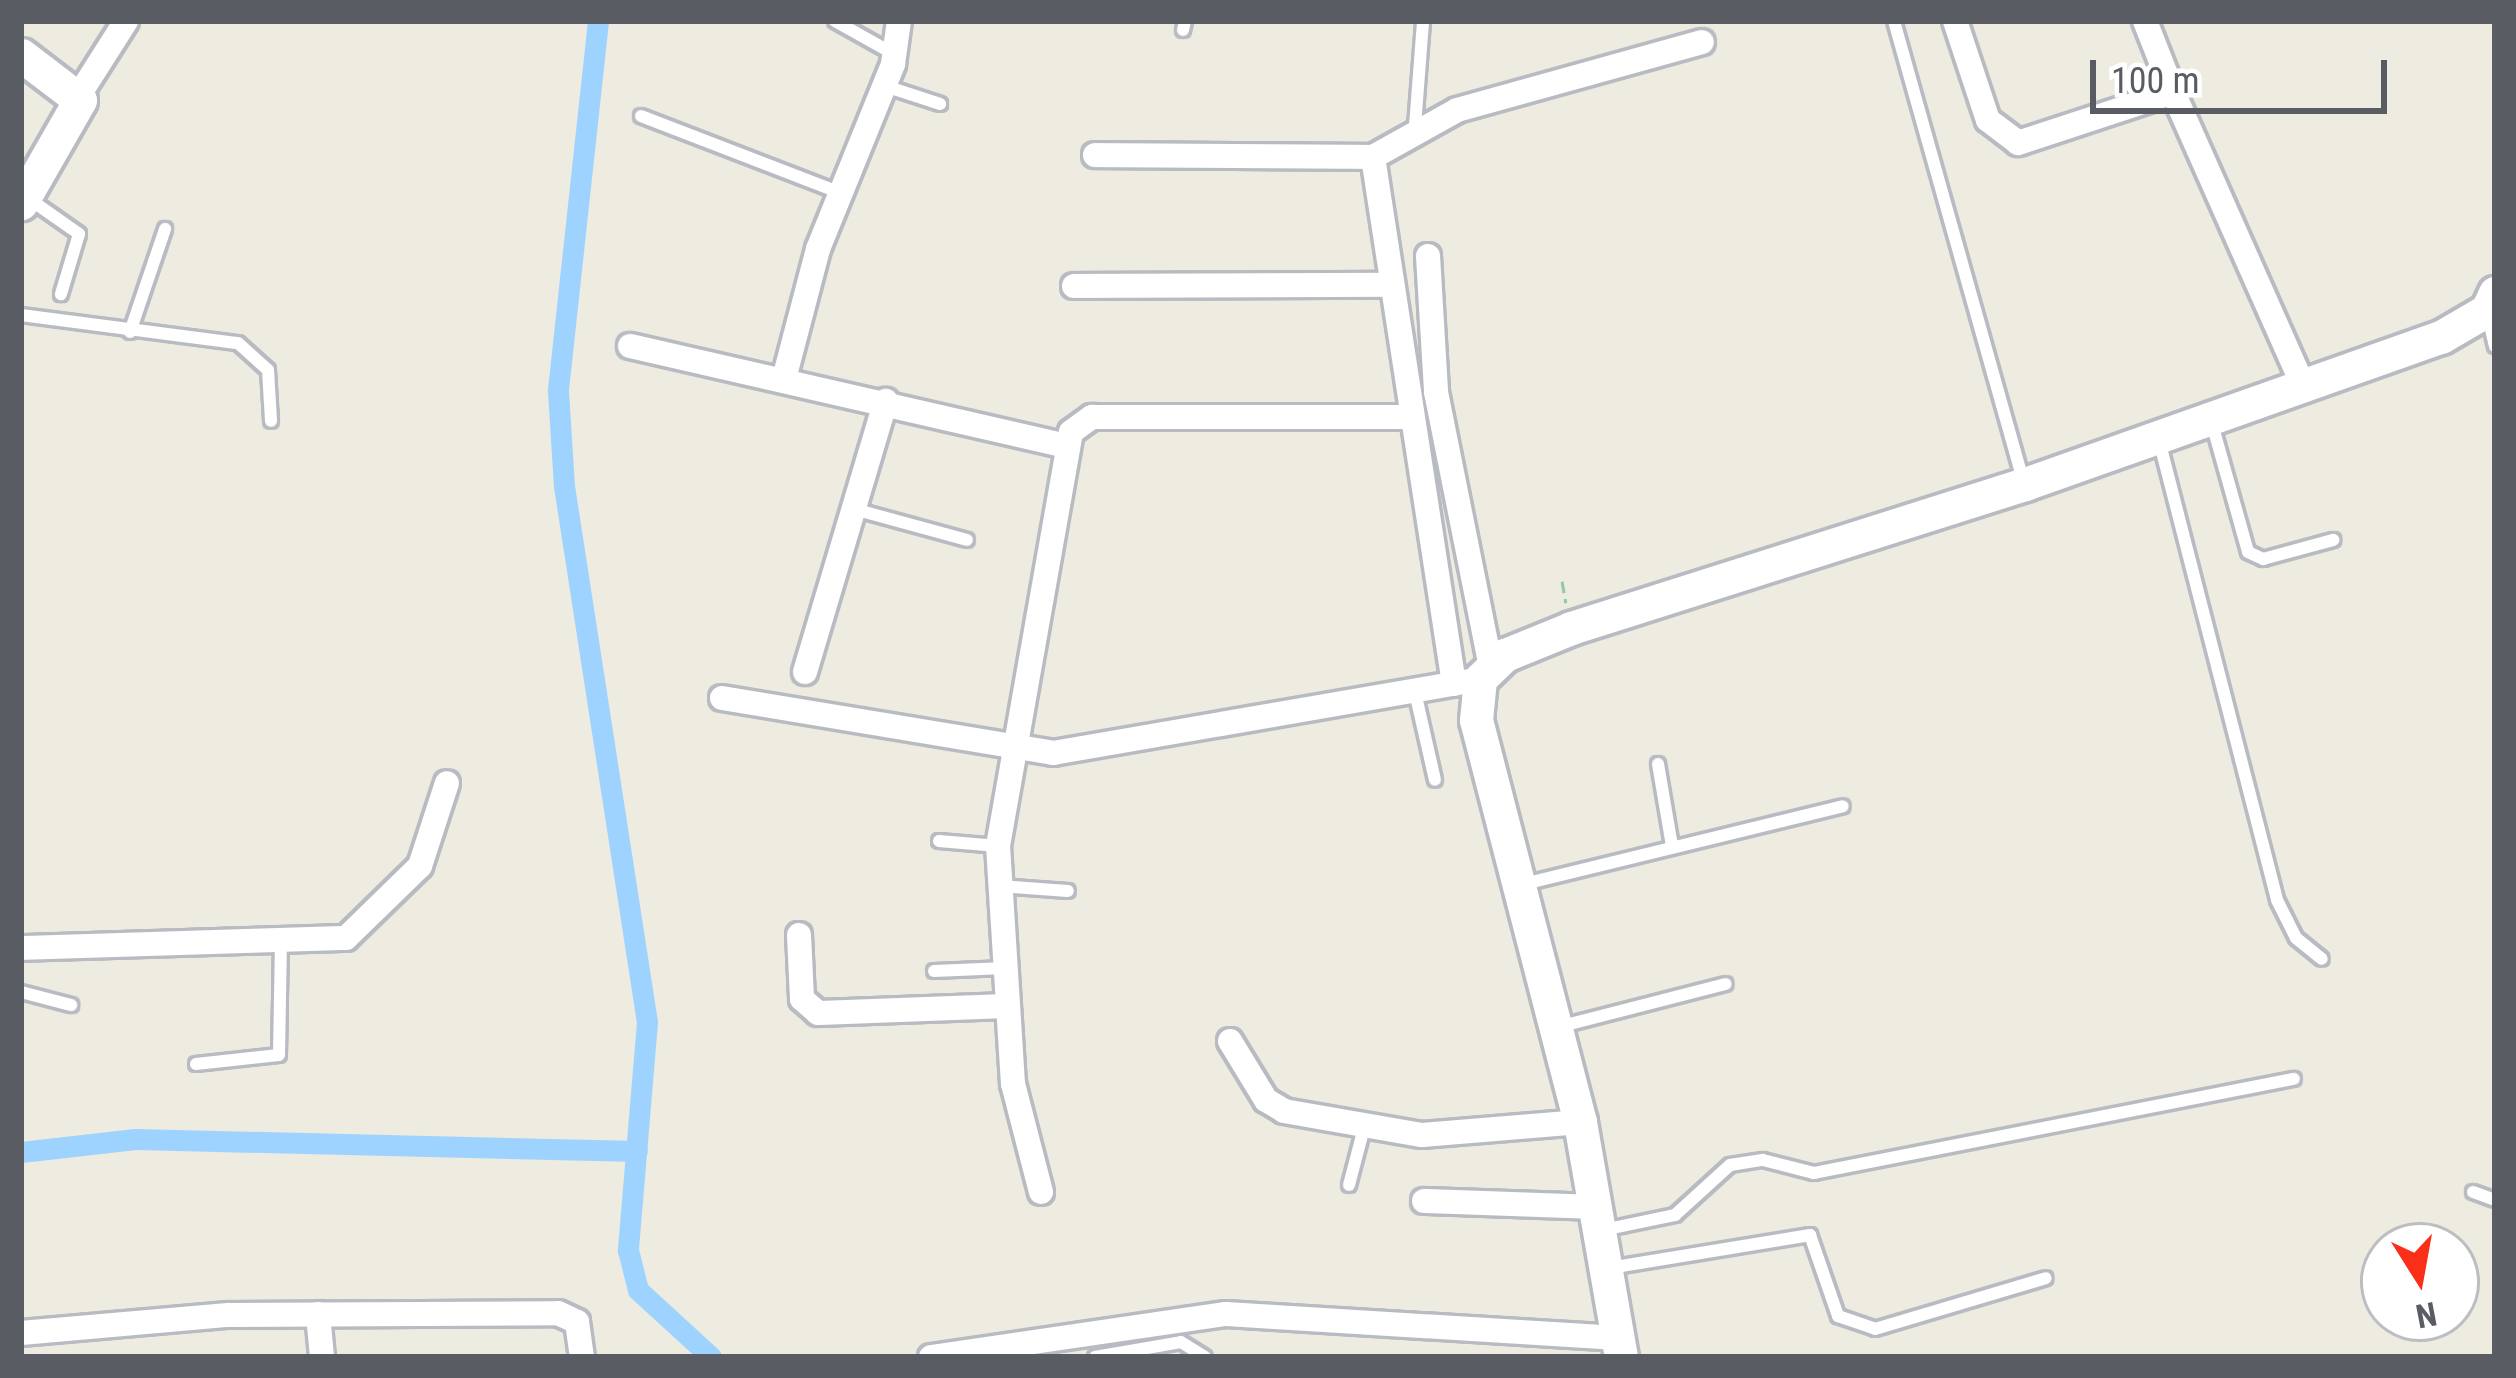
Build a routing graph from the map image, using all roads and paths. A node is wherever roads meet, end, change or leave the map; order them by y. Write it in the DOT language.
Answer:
graph roads {
  1 [pos="126,21"];
  2 [pos="835,21"];
  3 [pos="899,21"];
  4 [pos="1423,21"];
  5 [pos="1894,21"];
  6 [pos="1955,21"];
  7 [pos="2145,21"];
  8 [pos="1702,42"];
  9 [pos="895,54"];
  10 [pos="21,55"];
  11 [pos="885,86"];
  12 [pos="2173,92"];
  13 [pos="79,95"];
  14 [pos="940,104"];
  15 [pos="641,116"];
  16 [pos="1415,126"];
  17 [pos="1095,155"];
  18 [pos="1373,157"];
  19 [pos="842,194"];
  20 [pos="23,200"];
  21 [pos="165,229"];
  22 [pos="1428,256"];
  23 [pos="1386,285"];
  24 [pos="1074,286"];
  25 [pos="61,294"];
  26 [pos="2491,302"];
  27 [pos="21,315"];
  28 [pos="130,332"];
  29 [pos="630,346"];
  30 [pos="2495,346"];
  31 [pos="785,375"];
  32 [pos="2302,385"];
  33 [pos="886,401"];
  34 [pos="1409,417"];
  35 [pos="2210,418"];
  36 [pos="271,421"];
  37 [pos="2158,436"];
  38 [pos="1065,446"];
  39 [pos="2025,484"];
  40 [pos="854,509"];
  41 [pos="967,540"];
  42 [pos="2333,540"];
  43 [pos="805,672"];
  44 [pos="1475,677"];
  45 [pos="1415,692"];
  46 [pos="722,698"];
  47 [pos="1011,751"];
  48 [pos="1658,764"];
  49 [pos="1435,780"];
  50 [pos="447,783"];
  51 [pos="1843,806"];
  52 [pos="939,842"];
  53 [pos="998,846"];
  54 [pos="1672,846"];
  55 [pos="1520,885"];
  56 [pos="999,886"];
  57 [pos="1068,891"];
  58 [pos="800,935"];
  59 [pos="280,944"];
  60 [pos="21,948"];
  61 [pos="2322,959"];
  62 [pos="1006,968"];
  63 [pos="934,970"];
  64 [pos="1726,984"];
  65 [pos="21,992"];
  66 [pos="71,1005"];
  67 [pos="1008,1006"];
  68 [pos="1557,1028"];
  69 [pos="1230,1041"];
  70 [pos="196,1064"];
  71 [pos="2294,1079"];
  72 [pos="1580,1122"];
  73 [pos="1365,1123"];
  74 [pos="1349,1185"];
  75 [pos="1041,1192"];
  76 [pos="2473,1192"];
  77 [pos="2495,1200"];
  78 [pos="1424,1202"];
  79 [pos="1601,1219"];
  80 [pos="1609,1268"];
  81 [pos="2046,1278"];
  82 [pos="318,1314"];
  83 [pos="21,1334"];
  84 [pos="1619,1347"];
  85 [pos="322,1357"];
  86 [pos="582,1357"];
  87 [pos="931,1357"];
  88 [pos="1095,1357"];
  89 [pos="1205,1357"];
  1 -- 13 [label="street"];
  2 -- 9 [label="lane"];
  3 -- 9 [label="street"];
  4 -- 16 [label="lane"];
  5 -- 39 [label="lane"];
  6 -- 12 [label="street"];
  7 -- 12 [label="street"];
  8 -- 16 [label="street"];
  9 -- 11 [label="street"];
  10 -- 13 [label="street"];
  11 -- 14 [label="lane"];
  11 -- 19 [label="street"];
  12 -- 32 [label="street"];
  13 -- 20 [label="street"];
  15 -- 19 [label="lane"];
  16 -- 18 [label="street"];
  17 -- 18 [label="street"];
  18 -- 23 [label="street"];
  19 -- 31 [label="street"];
  20 -- 25 [label="lane"];
  21 -- 28 [label="lane"];
  22 -- 44 [label="street"];
  23 -- 24 [label="street"];
  23 -- 34 [label="street"];
  26 -- 30 [label="lane"];
  26 -- 32 [label="street"];
  27 -- 28 [label="lane"];
  28 -- 36 [label="lane"];
  29 -- 31 [label="street"];
  31 -- 33 [label="street"];
  32 -- 35 [label="street"];
  33 -- 38 [label="street"];
  33 -- 40 [label="street"];
  34 -- 38 [label="street"];
  34 -- 44 [label="street"];
  35 -- 37 [label="street"];
  35 -- 42 [label="lane"];
  37 -- 39 [label="street"];
  37 -- 61 [label="lane"];
  38 -- 47 [label="street"];
  39 -- 44 [label="street"];
  40 -- 41 [label="lane"];
  40 -- 43 [label="street"];
  44 -- 45 [label="street"];
  44 -- 55 [label="street"];
  45 -- 47 [label="street"];
  45 -- 49 [label="lane"];
  46 -- 47 [label="street"];
  47 -- 53 [label="street"];
  48 -- 54 [label="lane"];
  50 -- 59 [label="street"];
  51 -- 54 [label="lane"];
  52 -- 53 [label="lane"];
  53 -- 56 [label="street"];
  54 -- 55 [label="lane"];
  55 -- 68 [label="street"];
  56 -- 57 [label="lane"];
  56 -- 62 [label="street"];
  58 -- 67 [label="street"];
  59 -- 60 [label="street"];
  59 -- 70 [label="lane"];
  62 -- 63 [label="lane"];
  62 -- 67 [label="street"];
  64 -- 68 [label="lane"];
  65 -- 66 [label="lane"];
  67 -- 75 [label="street"];
  68 -- 72 [label="street"];
  69 -- 73 [label="street"];
  71 -- 79 [label="lane"];
  72 -- 73 [label="street"];
  72 -- 79 [label="street"];
  73 -- 74 [label="lane"];
  76 -- 77 [label="lane"];
  78 -- 79 [label="street"];
  79 -- 80 [label="street"];
  80 -- 81 [label="lane"];
  80 -- 84 [label="street"];
  82 -- 83 [label="street"];
  82 -- 85 [label="street"];
  82 -- 86 [label="street"];
  84 -- 87 [label="street"];
  88 -- 89 [label="lane"];
}
